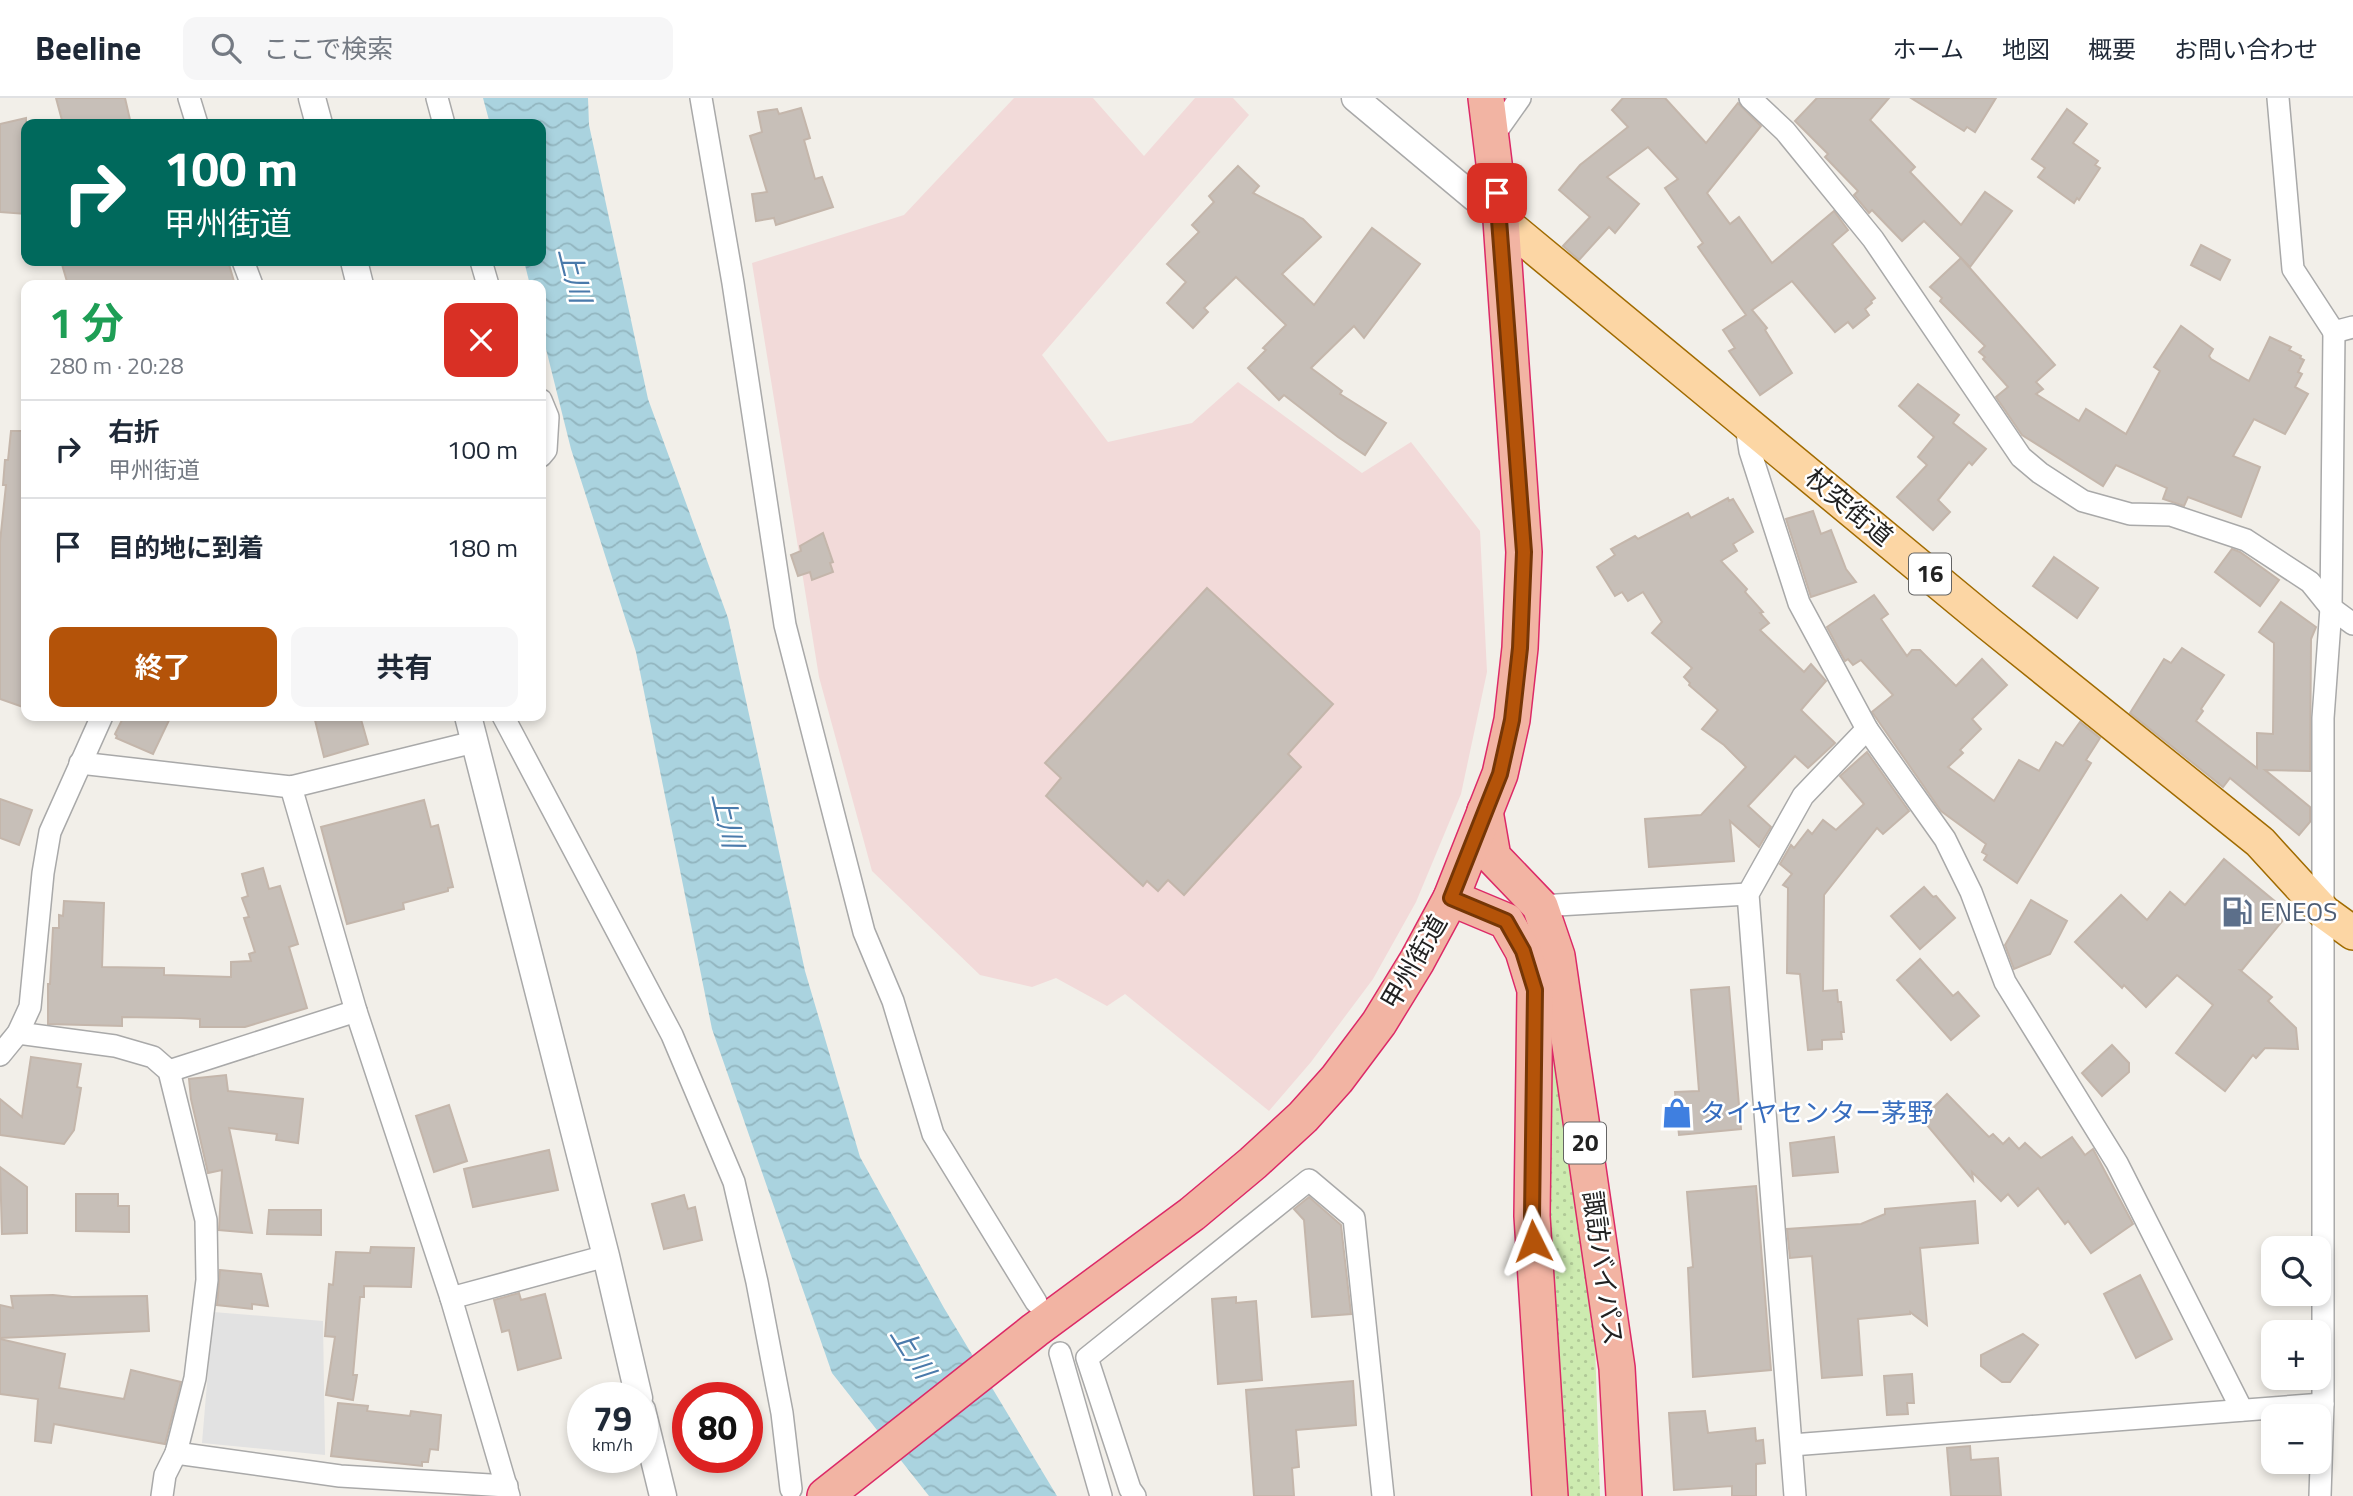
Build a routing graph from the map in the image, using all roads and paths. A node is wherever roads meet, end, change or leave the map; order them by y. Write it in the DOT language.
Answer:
graph roads {
  1 [pos="189,98"];
  2 [pos="312,98"];
  3 [pos="436,98"];
  4 [pos="701,98"];
  5 [pos="1355,98"];
  6 [pos="1486,98"];
  7 [pos="1520,98"];
  8 [pos="1750,98"];
  9 [pos="2278,98"];
  10 [pos="195,119"];
  11 [pos="318,119"];
  12 [pos="442,119"];
  13 [pos="1490,140"];
  14 [pos="1501,220"];
  15 [pos="2344,330"];
  16 [pos="546,412"];
  17 [pos="1745,420"];
  18 [pos="546,450"];
  19 [pos="2331,608"];
  20 [pos="2353,624"];
  21 [pos="100,721"];
  22 [pos="469,721"];
  23 [pos="506,721"];
  24 [pos="1867,729"];
  25 [pos="474,742"];
  26 [pos="80,763"];
  27 [pos="290,787"];
  28 [pos="1485,811"];
  29 [pos="1748,894"];
  30 [pos="1451,898"];
  31 [pos="1540,906"];
  32 [pos="2324,912"];
  33 [pos="2353,933"];
  34 [pos="356,1011"];
  35 [pos="18,1033"];
  36 [pos="0,1055"];
  37 [pos="169,1071"];
  38 [pos="606,1256"];
  39 [pos="451,1298"];
  40 [pos="1044,1328"];
  41 [pos="635,1382"];
  42 [pos="2323,1404"];
  43 [pos="2261,1409"];
  44 [pos="2242,1410"];
  45 [pos="1792,1445"];
  46 [pos="176,1454"];
  47 [pos="657,1473"];
  48 [pos="2321,1474"];
  49 [pos="342,1486"];
  50 [pos="838,1486"];
  51 [pos="791,1489"];
  52 [pos="508,1491"];
  53 [pos="162,1496"];
  54 [pos="663,1496"];
  55 [pos="1101,1496"];
  56 [pos="1135,1496"];
  57 [pos="1383,1496"];
  58 [pos="1550,1496"];
  59 [pos="1624,1496"];
  60 [pos="1795,1496"];
  61 [pos="2320,1496"];
  1 -- 10 [label="street"];
  2 -- 11 [label="street"];
  3 -- 12 [label="street"];
  4 -- 40 [label="street"];
  5 -- 14 [label="street"];
  6 -- 13 [label="highway, 甲州街道"];
  7 -- 13 [label="street"];
  8 -- 19 [label="street"];
  9 -- 15 [label="street"];
  13 -- 14 [label="highway, 甲州街道"];
  14 -- 17 [label="main road, 杖突街道 / 16"];
  14 -- 28 [label="highway, 甲州街道"];
  15 -- 19 [label="street"];
  16 -- 18 [label="street"];
  17 -- 24 [label="street"];
  17 -- 32 [label="main road, 杖突街道 / 16"];
  19 -- 20 [label="street"];
  19 -- 32 [label="street"];
  21 -- 26 [label="street"];
  22 -- 25 [label="street"];
  23 -- 51 [label="street"];
  24 -- 29 [label="street"];
  24 -- 44 [label="street"];
  25 -- 27 [label="street"];
  25 -- 38 [label="street"];
  26 -- 27 [label="street"];
  26 -- 35 [label="street"];
  27 -- 34 [label="street"];
  28 -- 30 [label="highway, 甲州街道"];
  28 -- 31 [label="highway, 諏訪バイパス / 20"];
  29 -- 31 [label="street"];
  29 -- 45 [label="street"];
  30 -- 40 [label="highway, 甲州街道"];
  30 -- 58 [label="highway, 20"];
  31 -- 59 [label="highway, 諏訪バイパス / 20"];
  32 -- 33 [label="main road, 杖突街道 / 16"];
  32 -- 42 [label="street"];
  34 -- 37 [label="street"];
  34 -- 39 [label="street"];
  35 -- 36 [label="street"];
  35 -- 37 [label="street"];
  37 -- 46 [label="street"];
  38 -- 39 [label="street"];
  38 -- 41 [label="street"];
  39 -- 52 [label="street"];
  40 -- 50 [label="highway, 甲州街道"];
  40 -- 55 [label="street"];
  43 -- 44 [label="street"];
  44 -- 45 [label="street"];
  45 -- 60 [label="street"];
  46 -- 49 [label="street"];
  46 -- 53 [label="street"];
  47 -- 54 [label="street"];
  48 -- 61 [label="street"];
  49 -- 52 [label="street"];
  56 -- 57 [label="street"];
}
